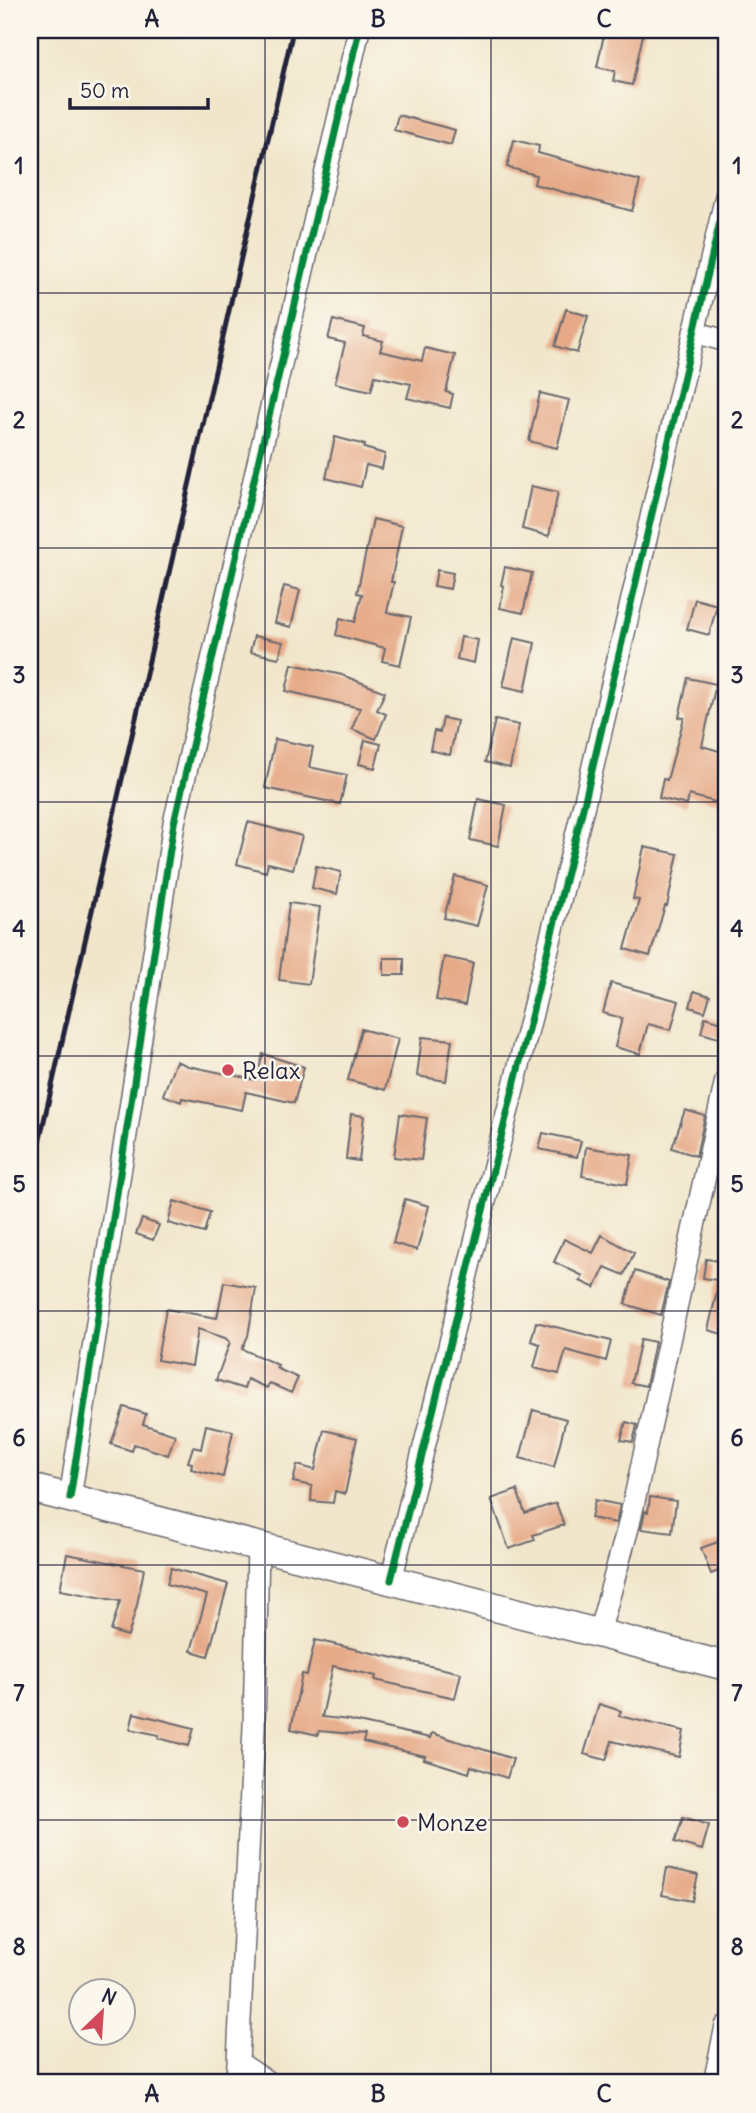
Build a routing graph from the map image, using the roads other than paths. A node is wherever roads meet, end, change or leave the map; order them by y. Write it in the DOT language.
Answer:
graph roads {
  1 [pos="359,30"];
  2 [pos="726,196"];
  3 [pos="694,332"];
  4 [pos="726,341"];
  5 [pos="726,1080"];
  6 [pos="30,1488"];
  7 [pos="70,1498"];
  8 [pos="258,1546"];
  9 [pos="391,1580"];
  10 [pos="599,1633"];
  11 [pos="726,1667"];
  12 [pos="726,2026"];
  13 [pos="238,2073"];
  14 [pos="270,2083"];
  15 [pos="714,2083"];
  1 -- 7 [label="street"];
  2 -- 3 [label="street"];
  3 -- 4 [label="street"];
  3 -- 9 [label="street"];
  5 -- 10 [label="street"];
  6 -- 7 [label="street"];
  7 -- 8 [label="street"];
  8 -- 9 [label="street"];
  8 -- 13 [label="street"];
  9 -- 10 [label="street"];
  10 -- 11 [label="street"];
  12 -- 15 [label="street"];
  13 -- 14 [label="street"];
}
